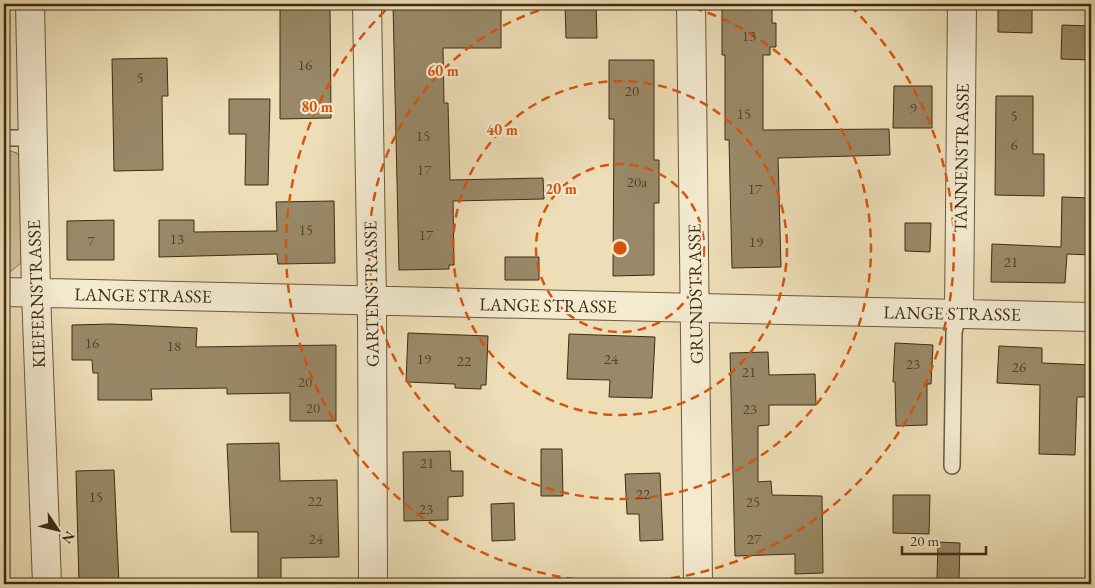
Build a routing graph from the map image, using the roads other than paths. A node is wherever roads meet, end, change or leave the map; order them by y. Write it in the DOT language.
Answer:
graph roads {
  1 [pos="30,4"];
  2 [pos="367,4"];
  3 [pos="691,4"];
  4 [pos="962,4"];
  5 [pos="4,138"];
  6 [pos="32,138"];
  7 [pos="4,292"];
  8 [pos="36,293"];
  9 [pos="372,301"];
  10 [pos="695,308"];
  11 [pos="959,313"];
  12 [pos="1091,317"];
  13 [pos="952,466"];
  14 [pos="47,584"];
  15 [pos="373,584"];
  16 [pos="698,584"];
  1 -- 6 [label="street, KIEFERNSTRASSE"];
  2 -- 9 [label="street, GARTENSTRASSE"];
  3 -- 10 [label="street, GRUNDSTRASSE"];
  4 -- 11 [label="street, TANNENSTRASSE"];
  5 -- 6 [label="lane"];
  6 -- 8 [label="street, KIEFERNSTRASSE"];
  7 -- 8 [label="street, LANGE STRASSE"];
  8 -- 9 [label="street, LANGE STRASSE"];
  8 -- 14 [label="street, KIEFERNSTRASSE"];
  9 -- 10 [label="street, LANGE STRASSE"];
  9 -- 15 [label="street, GARTENSTRASSE"];
  10 -- 11 [label="street, LANGE STRASSE"];
  10 -- 16 [label="street, GRUNDSTRASSE"];
  11 -- 12 [label="street, LANGE STRASSE"];
  11 -- 13 [label="lane"];
}
